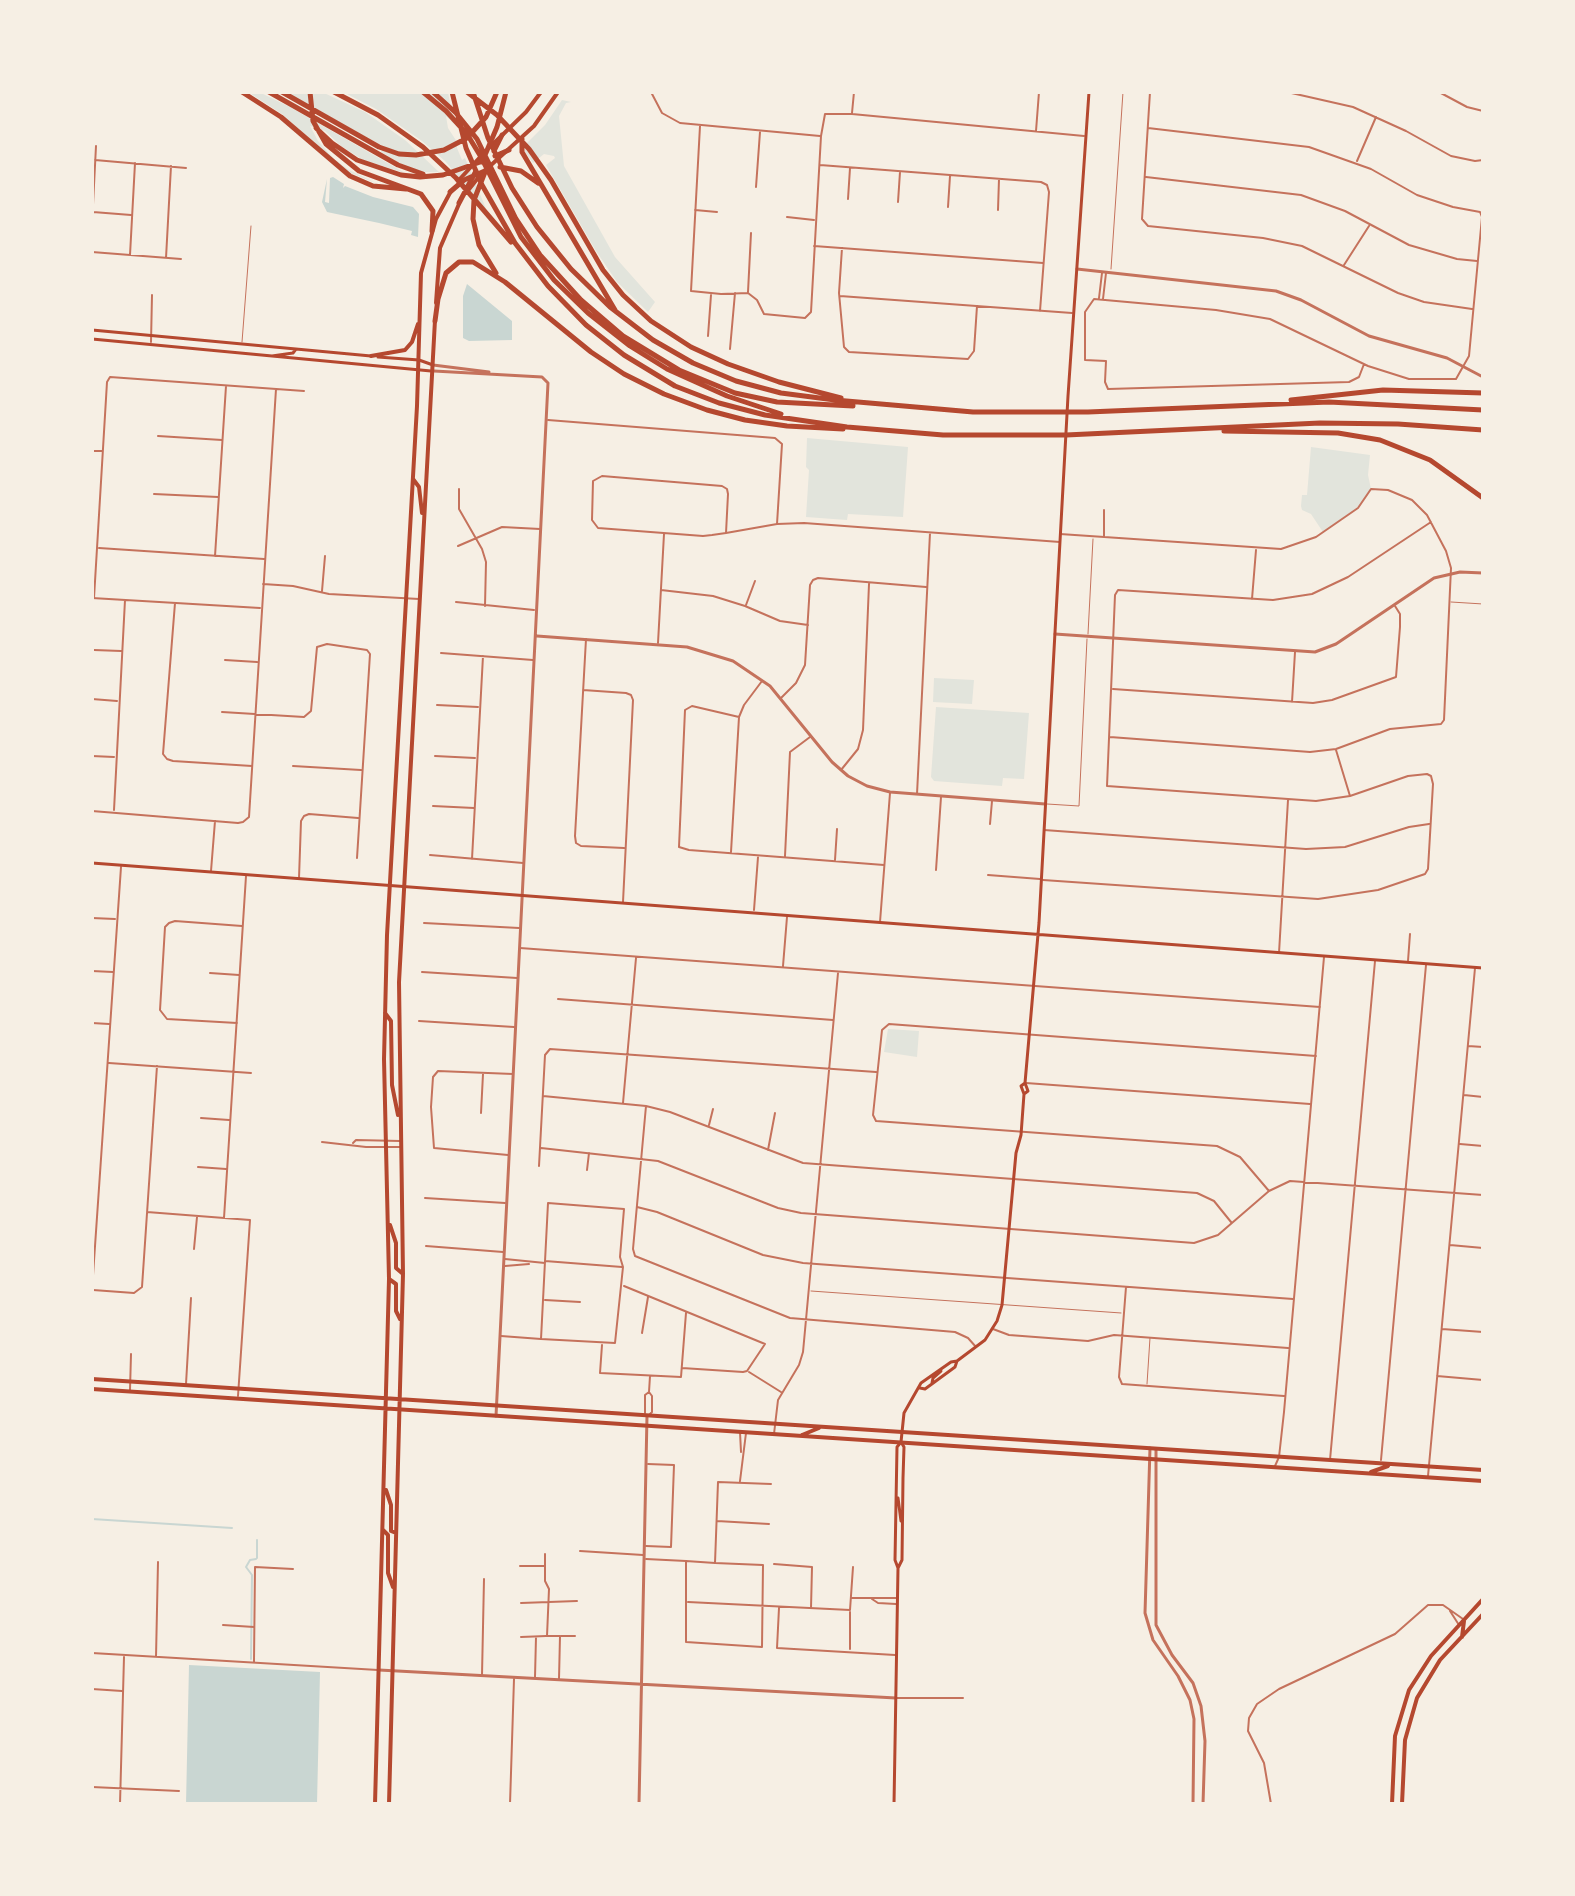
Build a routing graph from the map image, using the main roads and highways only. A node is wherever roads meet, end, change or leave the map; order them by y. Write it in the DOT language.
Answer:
graph roads {
  1 [pos="242,92"];
  2 [pos="269,92"];
  3 [pos="282,92"];
  4 [pos="310,92"];
  5 [pos="334,92"];
  6 [pos="423,92"];
  7 [pos="433,92"];
  8 [pos="452,92"];
  9 [pos="470,92"];
  10 [pos="497,92"];
  11 [pos="506,92"];
  12 [pos="541,92"];
  13 [pos="558,92"];
  14 [pos="1089,92"];
  15 [pos="316,128"];
  16 [pos="502,135"];
  17 [pos="522,139"];
  18 [pos="488,149"];
  19 [pos="509,150"];
  20 [pos="490,158"];
  21 [pos="481,162"];
  22 [pos="472,166"];
  23 [pos="485,171"];
  24 [pos="474,175"];
  25 [pos="436,176"];
  26 [pos="415,189"];
  27 [pos="543,189"];
  28 [pos="450,192"];
  29 [pos="459,203"];
  30 [pos="432,231"];
  31 [pos="526,258"];
  32 [pos="505,282"];
  33 [pos="618,314"];
  34 [pos="419,318"];
  35 [pos="435,321"];
  36 [pos="92,330"];
  37 [pos="613,330"];
  38 [pos="92,339"];
  39 [pos="242,344"];
  40 [pos="296,349"];
  41 [pos="342,353"];
  42 [pos="241,354"];
  43 [pos="371,356"];
  44 [pos="268,357"];
  45 [pos="351,364"];
  46 [pos="419,365"];
  47 [pos="433,368"];
  48 [pos="1483,393"];
  49 [pos="860,403"];
  50 [pos="1246,404"];
  51 [pos="888,406"];
  52 [pos="1483,410"];
  53 [pos="813,422"];
  54 [pos="1183,430"];
  55 [pos="1483,430"];
  56 [pos="876,431"];
  57 [pos="413,479"];
  58 [pos="1483,498"];
  59 [pos="424,522"];
  60 [pos="92,863"];
  61 [pos="390,886"];
  62 [pos="403,887"];
  63 [pos="1038,935"];
  64 [pos="1483,968"];
  65 [pos="385,1013"];
  66 [pos="400,1125"];
  67 [pos="388,1219"];
  68 [pos="403,1274"];
  69 [pos="389,1279"];
  70 [pos="402,1323"];
  71 [pos="957,1361"];
  72 [pos="946,1365"];
  73 [pos="92,1379"];
  74 [pos="932,1383"];
  75 [pos="920,1388"];
  76 [pos="92,1389"];
  77 [pos="386,1399"];
  78 [pos="400,1400"];
  79 [pos="386,1409"];
  80 [pos="400,1410"];
  81 [pos="821,1427"];
  82 [pos="901,1433"];
  83 [pos="801,1436"];
  84 [pos="901,1442"];
  85 [pos="1395,1465"];
  86 [pos="1483,1470"];
  87 [pos="1370,1473"];
  88 [pos="1483,1481"];
  89 [pos="384,1484"];
  90 [pos="896,1496"];
  91 [pos="902,1525"];
  92 [pos="383,1530"];
  93 [pos="396,1533"];
  94 [pos="895,1548"];
  95 [pos="902,1549"];
  96 [pos="898,1568"];
  97 [pos="394,1589"];
  98 [pos="1483,1599"];
  99 [pos="1483,1614"];
  100 [pos="1470,1615"];
  101 [pos="1462,1623"];
  102 [pos="1469,1629"];
  103 [pos="1462,1637"];
  104 [pos="1399,1720"];
  105 [pos="1408,1723"];
  106 [pos="376,1796"];
  107 [pos="389,1797"];
  108 [pos="375,1804"];
  109 [pos="389,1804"];
  110 [pos="894,1804"];
  111 [pos="1393,1804"];
  112 [pos="1402,1804"];
  1 -- 26 [label="highway"];
  2 -- 25 [label="highway"];
  3 -- 10 [label="highway"];
  4 -- 15 [label="highway"];
  5 -- 31 [label="highway"];
  6 -- 37 [label="highway"];
  7 -- 37 [label="highway"];
  8 -- 31 [label="highway"];
  9 -- 33 [label="highway"];
  9 -- 49 [label="highway"];
  11 -- 18 [label="highway"];
  12 -- 16 [label="main road"];
  13 -- 17 [label="main road"];
  14 -- 63 [label="main road"];
  15 -- 25 [label="highway"];
  15 -- 26 [label="highway"];
  16 -- 18 [label="main road"];
  16 -- 20 [label="highway"];
  17 -- 19 [label="main road"];
  17 -- 27 [label="highway"];
  18 -- 21 [label="highway"];
  18 -- 22 [label="main road"];
  19 -- 20 [label="highway"];
  19 -- 23 [label="main road"];
  20 -- 21 [label="highway"];
  20 -- 23 [label="highway"];
  21 -- 22 [label="highway"];
  21 -- 24 [label="highway"];
  22 -- 25 [label="highway"];
  22 -- 28 [label="main road"];
  23 -- 24 [label="highway"];
  23 -- 27 [label="highway"];
  23 -- 29 [label="main road"];
  23 -- 32 [label="highway"];
  24 -- 28 [label="highway"];
  24 -- 29 [label="highway"];
  26 -- 30 [label="highway"];
  27 -- 33 [label="highway"];
  28 -- 30 [label="main road"];
  29 -- 35 [label="main road"];
  30 -- 34 [label="main road"];
  31 -- 53 [label="highway"];
  32 -- 35 [label="highway"];
  32 -- 56 [label="highway"];
  33 -- 49 [label="highway"];
  34 -- 43 [label="main road"];
  34 -- 46 [label="main road"];
  35 -- 47 [label="main road"];
  36 -- 39 [label="main road"];
  37 -- 51 [label="highway"];
  37 -- 53 [label="highway"];
  38 -- 42 [label="main road"];
  39 -- 40 [label="main road"];
  39 -- 42 [label="main road"];
  40 -- 41 [label="main road"];
  40 -- 44 [label="main road"];
  41 -- 43 [label="main road"];
  41 -- 45 [label="main road"];
  42 -- 44 [label="main road"];
  43 -- 46 [label="main road"];
  44 -- 45 [label="main road"];
  45 -- 46 [label="main road"];
  46 -- 47 [label="main road"];
  46 -- 47 [label="main road"];
  46 -- 57 [label="main road"];
  47 -- 59 [label="main road"];
  48 -- 50 [label="highway"];
  49 -- 51 [label="highway"];
  50 -- 51 [label="highway"];
  50 -- 52 [label="highway"];
  53 -- 56 [label="highway"];
  54 -- 55 [label="highway"];
  54 -- 56 [label="highway"];
  54 -- 58 [label="highway"];
  57 -- 59 [label="main road"];
  57 -- 61 [label="main road"];
  59 -- 62 [label="main road"];
  60 -- 61 [label="main road"];
  61 -- 62 [label="main road"];
  61 -- 65 [label="main road"];
  62 -- 63 [label="main road"];
  62 -- 66 [label="main road"];
  63 -- 64 [label="main road"];
  63 -- 71 [label="main road"];
  65 -- 66 [label="main road"];
  65 -- 67 [label="main road"];
  66 -- 68 [label="main road"];
  67 -- 68 [label="main road"];
  67 -- 69 [label="main road"];
  68 -- 70 [label="main road"];
  69 -- 70 [label="main road"];
  69 -- 77 [label="main road"];
  70 -- 78 [label="main road"];
  71 -- 72 [label="main road"];
  71 -- 74 [label="main road"];
  72 -- 74 [label="main road"];
  72 -- 75 [label="main road"];
  73 -- 77 [label="main road"];
  74 -- 75 [label="main road"];
  75 -- 82 [label="main road"];
  76 -- 79 [label="main road"];
  77 -- 78 [label="main road"];
  77 -- 79 [label="main road"];
  78 -- 80 [label="main road"];
  78 -- 81 [label="main road"];
  79 -- 80 [label="main road"];
  79 -- 89 [label="main road"];
  80 -- 83 [label="main road"];
  80 -- 93 [label="main road"];
  81 -- 82 [label="main road"];
  81 -- 83 [label="main road"];
  82 -- 84 [label="main road"];
  82 -- 85 [label="main road"];
  83 -- 84 [label="main road"];
  84 -- 87 [label="main road"];
  84 -- 90 [label="main road"];
  84 -- 91 [label="main road"];
  85 -- 86 [label="main road"];
  85 -- 87 [label="main road"];
  87 -- 88 [label="main road"];
  89 -- 92 [label="main road"];
  89 -- 93 [label="main road"];
  90 -- 91 [label="main road"];
  90 -- 94 [label="main road"];
  91 -- 95 [label="main road"];
  92 -- 97 [label="main road"];
  92 -- 106 [label="main road"];
  93 -- 97 [label="main road"];
  94 -- 95 [label="main road"];
  94 -- 96 [label="main road"];
  95 -- 96 [label="main road"];
  96 -- 110 [label="main road"];
  97 -- 107 [label="main road"];
  98 -- 100 [label="main road"];
  99 -- 102 [label="main road"];
  100 -- 101 [label="main road"];
  100 -- 102 [label="main road"];
  101 -- 103 [label="main road"];
  101 -- 104 [label="main road"];
  102 -- 103 [label="main road"];
  103 -- 105 [label="main road"];
  104 -- 105 [label="main road"];
  104 -- 111 [label="main road"];
  105 -- 112 [label="main road"];
  106 -- 107 [label="main road"];
  106 -- 108 [label="main road"];
  107 -- 109 [label="main road"];
}
